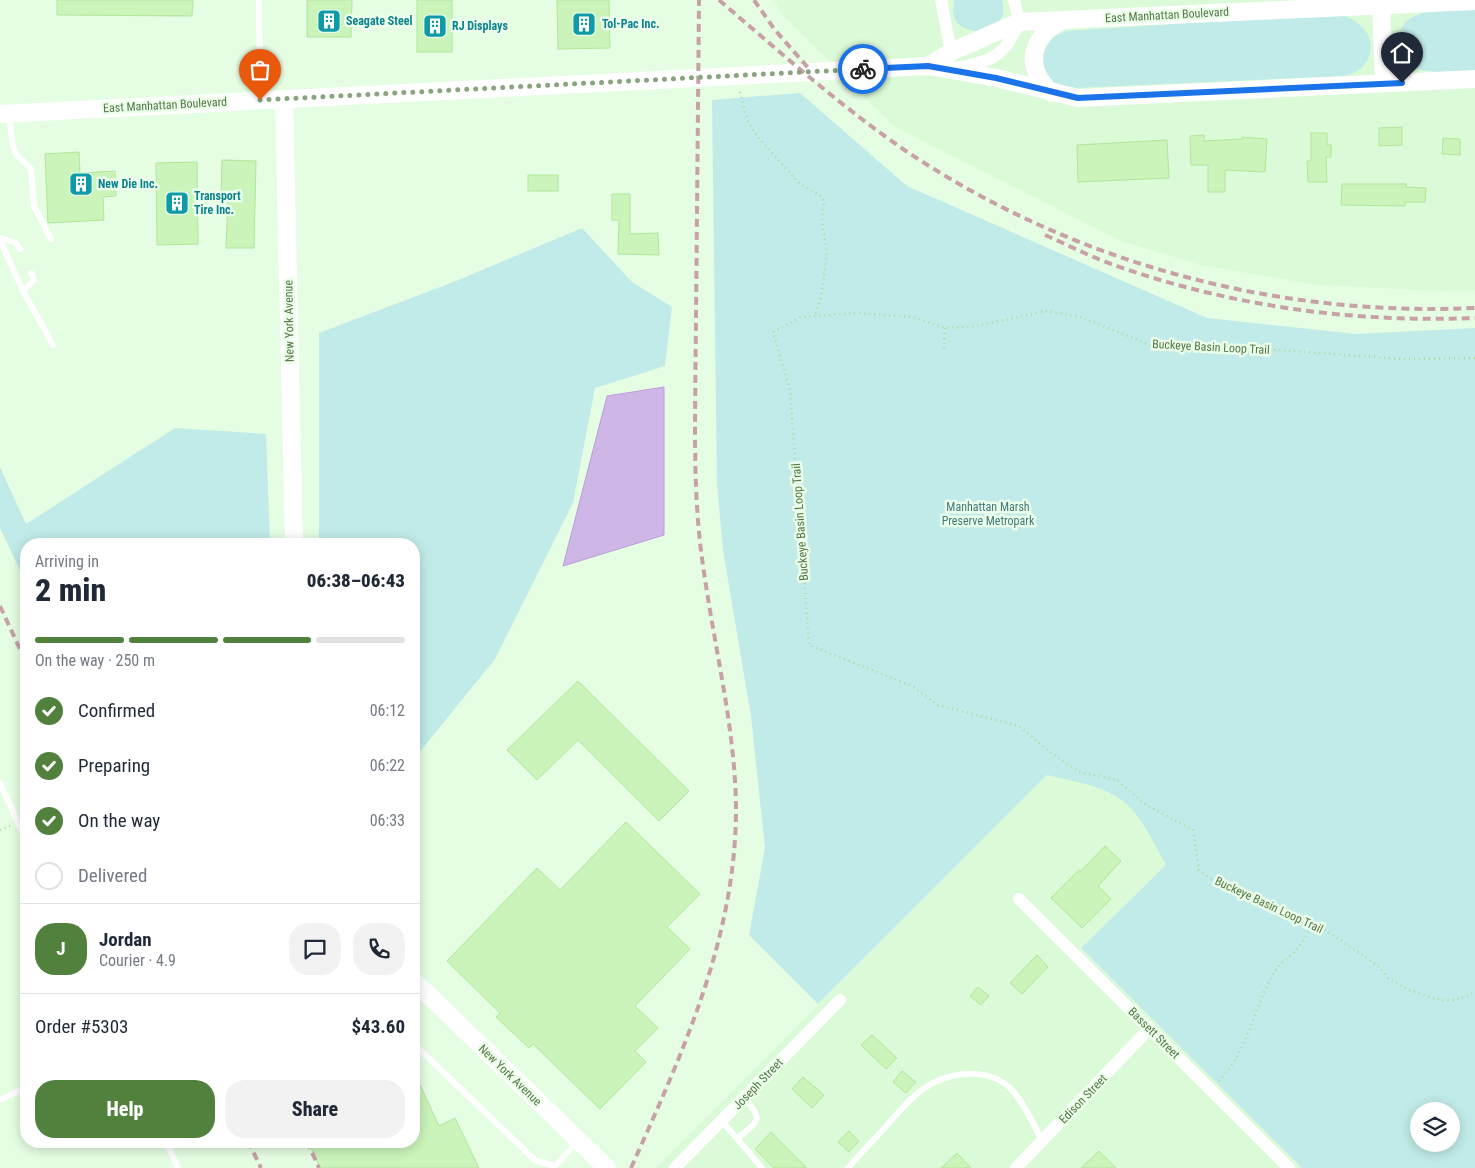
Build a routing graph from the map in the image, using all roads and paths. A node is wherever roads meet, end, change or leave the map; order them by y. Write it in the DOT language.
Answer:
graph roads {
  1 [pos="259,0"];
  2 [pos="941,0"];
  3 [pos="1014,0"];
  4 [pos="1475,1"];
  5 [pos="1414,2"];
  6 [pos="1381,5"];
  7 [pos="1218,6"];
  8 [pos="1062,20"];
  9 [pos="1019,22"];
  10 [pos="951,52"];
  11 [pos="928,66"];
  12 [pos="947,70"];
  13 [pos="737,76"];
  14 [pos="1475,79"];
  15 [pos="1384,84"];
  16 [pos="1052,93"];
  17 [pos="284,99"];
  18 [pos="260,100"];
  19 [pos="4,114"];
  20 [pos="0,239"];
  21 [pos="51,240"];
  22 [pos="20,249"];
  23 [pos="31,273"];
  24 [pos="23,291"];
  25 [pos="815,316"];
  26 [pos="945,328"];
  27 [pos="53,345"];
  28 [pos="944,349"];
  29 [pos="1475,358"];
  30 [pos="294,538"];
  31 [pos="0,783"];
  32 [pos="20,827"];
  33 [pos="1019,899"];
  34 [pos="1312,923"];
  35 [pos="420,987"];
  36 [pos="1475,992"];
  37 [pos="840,1000"];
  38 [pos="1149,1029"];
  39 [pos="420,1050"];
  40 [pos="20,1090"];
  41 [pos="1211,1090"];
  42 [pos="745,1098"];
  43 [pos="0,1100"];
  44 [pos="722,1121"];
  45 [pos="738,1138"];
  46 [pos="578,1141"];
  47 [pos="1042,1141"];
  48 [pos="168,1148"];
  49 [pos="175,1167"];
  50 [pos="607,1168"];
  51 [pos="675,1168"];
  52 [pos="762,1168"];
  53 [pos="848,1168"];
  54 [pos="1016,1168"];
  55 [pos="1289,1168"];
  1 -- 18 [label="lane"];
  2 -- 10 [label="street"];
  3 -- 9 [label="street"];
  4 -- 5 [label="street, East Manhattan Boulevard"];
  5 -- 6 [label="street, East Manhattan Boulevard"];
  6 -- 7 [label="street, East Manhattan Boulevard"];
  6 -- 15 [label="street"];
  7 -- 8 [label="street, East Manhattan Boulevard"];
  8 -- 9 [label="street, East Manhattan Boulevard"];
  8 -- 16 [label="street"];
  9 -- 10 [label="street, East Manhattan Boulevard"];
  9 -- 12 [label="street"];
  10 -- 11 [label="street, East Manhattan Boulevard"];
  11 -- 12 [label="street, East Manhattan Boulevard"];
  11 -- 13 [label="street, East Manhattan Boulevard"];
  12 -- 16 [label="street, East Manhattan Boulevard"];
  13 -- 17 [label="street, East Manhattan Boulevard"];
  13 -- 25 [label="path"];
  14 -- 15 [label="street, East Manhattan Boulevard"];
  15 -- 16 [label="street, East Manhattan Boulevard"];
  17 -- 18 [label="street, East Manhattan Boulevard"];
  17 -- 30 [label="street, New York Avenue"];
  18 -- 19 [label="street, East Manhattan Boulevard"];
  19 -- 21 [label="lane"];
  20 -- 22 [label="lane"];
  20 -- 24 [label="lane"];
  23 -- 24 [label="lane"];
  24 -- 27 [label="lane"];
  25 -- 26 [label="path, Buckeye Basin Loop Trail"];
  25 -- 34 [label="path, Buckeye Basin Loop Trail"];
  26 -- 28 [label="path"];
  26 -- 29 [label="path, Buckeye Basin Loop Trail"];
  31 -- 32 [label="lane"];
  33 -- 38 [label="street, Bassett Street"];
  34 -- 36 [label="path, Buckeye Basin Loop Trail"];
  34 -- 41 [label="path"];
  35 -- 46 [label="street, New York Avenue"];
  37 -- 42 [label="street, Joseph Street"];
  38 -- 41 [label="street, Bassett Street"];
  38 -- 47 [label="street, Edison Street"];
  39 -- 46 [label="lane"];
  40 -- 43 [label="lane"];
  41 -- 55 [label="street, Bassett Street"];
  42 -- 44 [label="street, Joseph Street"];
  42 -- 45 [label="lane"];
  44 -- 45 [label="lane"];
  44 -- 51 [label="street, Joseph Street"];
  45 -- 52 [label="lane"];
  46 -- 50 [label="street, New York Avenue"];
  47 -- 53 [label="lane"];
  47 -- 54 [label="street, Edison Street"];
  48 -- 49 [label="lane"];
}
